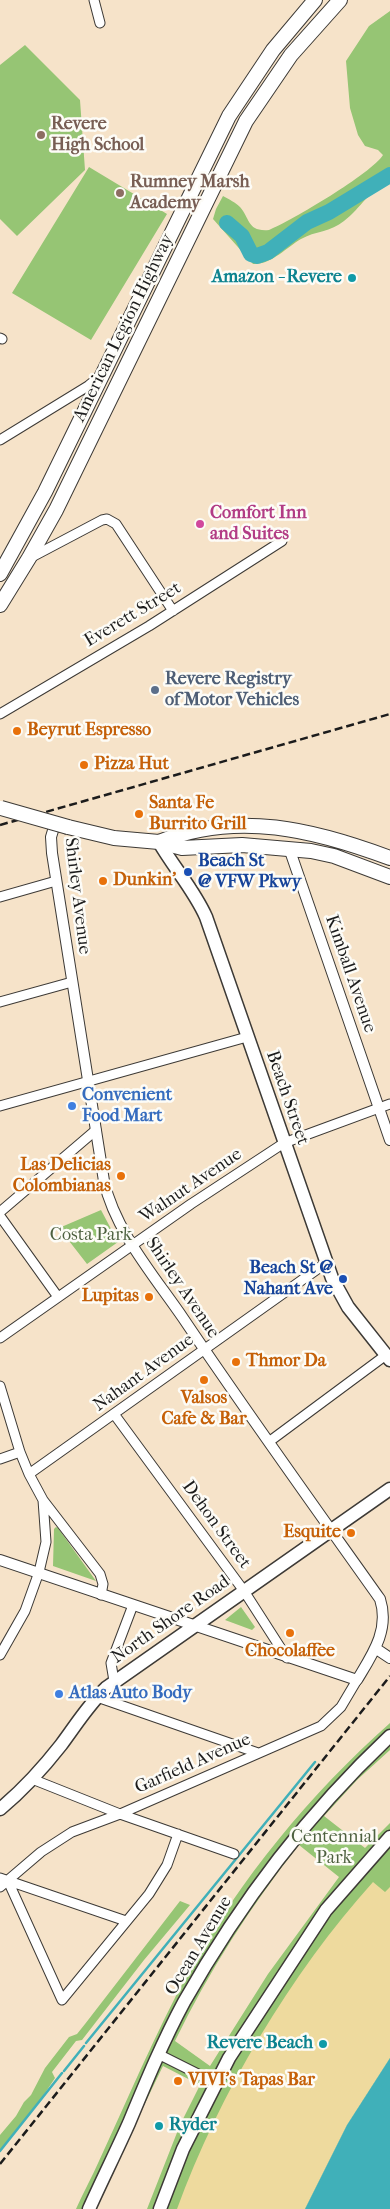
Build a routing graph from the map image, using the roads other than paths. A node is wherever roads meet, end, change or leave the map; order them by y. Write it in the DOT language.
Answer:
graph roads {
  1 [pos="94,0"];
  2 [pos="315,0"];
  3 [pos="340,0"];
  4 [pos="100,23"];
  5 [pos="101,376"];
  6 [pos="1,439"];
  7 [pos="282,541"];
  8 [pos="30,558"];
  9 [pos="0,574"];
  10 [pos="0,605"];
  11 [pos="173,611"];
  12 [pos="0,714"];
  13 [pos="0,808"];
  14 [pos="58,828"];
  15 [pos="159,842"];
  16 [pos="288,848"];
  17 [pos="390,858"];
  18 [pos="390,876"];
  19 [pos="56,881"];
  20 [pos="0,897"];
  21 [pos="72,982"];
  22 [pos="0,1002"];
  23 [pos="248,1037"];
  24 [pos="88,1083"];
  25 [pos="390,1104"];
  26 [pos="0,1106"];
  27 [pos="379,1108"];
  28 [pos="96,1130"];
  29 [pos="390,1140"];
  30 [pos="284,1143"];
  31 [pos="0,1212"];
  32 [pos="0,1216"];
  33 [pos="133,1245"];
  34 [pos="326,1264"];
  35 [pos="58,1297"];
  36 [pos="0,1338"];
  37 [pos="204,1349"];
  38 [pos="388,1358"];
  39 [pos="0,1386"];
  40 [pos="114,1414"];
  41 [pos="270,1440"];
  42 [pos="20,1452"];
  43 [pos="0,1460"];
  44 [pos="29,1474"];
  45 [pos="390,1489"];
  46 [pos="43,1500"];
  47 [pos="332,1530"];
  48 [pos="0,1560"];
  49 [pos="39,1572"];
  50 [pos="244,1590"];
  51 [pos="101,1595"];
  52 [pos="132,1605"];
  53 [pos="194,1625"];
  54 [pos="378,1650"];
  55 [pos="0,1655"];
  56 [pos="287,1658"];
  57 [pos="390,1658"];
  58 [pos="358,1680"];
  59 [pos="114,1681"];
  60 [pos="96,1696"];
  61 [pos="390,1736"];
  62 [pos="258,1753"];
  63 [pos="32,1779"];
  64 [pos="0,1809"];
  65 [pos="120,1814"];
  66 [pos="178,1834"];
  67 [pos="389,1838"];
  68 [pos="234,1854"];
  69 [pos="4,1879"];
  70 [pos="0,1887"];
  71 [pos="126,1921"];
  72 [pos="158,2054"];
  73 [pos="216,2084"];
  74 [pos="90,2209"];
  75 [pos="160,2209"];
  1 -- 4 [label="street"];
  2 -- 5 [label="highway, American Legion Highway"];
  3 -- 8 [label="highway, American Legion Highway"];
  5 -- 6 [label="street"];
  5 -- 9 [label="highway, American Legion Highway"];
  7 -- 11 [label="street, Everett Street"];
  8 -- 10 [label="highway, American Legion Highway"];
  8 -- 11 [label="street"];
  11 -- 12 [label="street, Everett Street"];
  13 -- 14 [label="highway, bridge"];
  14 -- 15 [label="highway"];
  14 -- 19 [label="street, Shirley Avenue"];
  15 -- 16 [label="highway"];
  15 -- 17 [label="highway"];
  15 -- 23 [label="main road, Beach Street"];
  16 -- 18 [label="highway"];
  16 -- 27 [label="street, Kimball Avenue"];
  19 -- 20 [label="street"];
  19 -- 21 [label="street, Shirley Avenue"];
  21 -- 22 [label="street"];
  21 -- 24 [label="street, Shirley Avenue"];
  23 -- 24 [label="street"];
  23 -- 30 [label="main road, Beach Street"];
  24 -- 26 [label="street"];
  24 -- 28 [label="street, Shirley Avenue"];
  25 -- 27 [label="street, Walnut Avenue"];
  27 -- 29 [label="street, Kimball Avenue"];
  27 -- 30 [label="street, Walnut Avenue"];
  28 -- 31 [label="street"];
  28 -- 33 [label="street, Shirley Avenue"];
  30 -- 33 [label="street, Walnut Avenue"];
  30 -- 34 [label="main road, Beach Street"];
  32 -- 35 [label="street"];
  33 -- 35 [label="street, Walnut Avenue"];
  33 -- 37 [label="street, Shirley Avenue"];
  34 -- 37 [label="street, Nahant Avenue"];
  34 -- 38 [label="main road, Beach Street"];
  35 -- 36 [label="street, Walnut Avenue"];
  37 -- 40 [label="street, Nahant Avenue"];
  37 -- 41 [label="street, Shirley Avenue"];
  38 -- 41 [label="street"];
  39 -- 42 [label="street"];
  40 -- 44 [label="street, Nahant Avenue"];
  40 -- 50 [label="street, Dehon Street"];
  41 -- 47 [label="street, Shirley Avenue"];
  42 -- 43 [label="street"];
  42 -- 44 [label="street"];
  44 -- 46 [label="street"];
  45 -- 47 [label="main road, North Shore Road"];
  46 -- 49 [label="street"];
  46 -- 51 [label="street"];
  47 -- 50 [label="main road, North Shore Road"];
  47 -- 54 [label="street, Shirley Avenue"];
  48 -- 49 [label="street"];
  49 -- 51 [label="street"];
  49 -- 55 [label="street"];
  50 -- 53 [label="main road, North Shore Road"];
  50 -- 56 [label="street, Dehon Street"];
  51 -- 52 [label="street"];
  52 -- 53 [label="street"];
  52 -- 59 [label="street"];
  53 -- 56 [label="street"];
  53 -- 59 [label="main road, North Shore Road"];
  54 -- 57 [label="street"];
  54 -- 58 [label="street, Garfield Avenue"];
  56 -- 58 [label="street"];
  58 -- 62 [label="street, Garfield Avenue"];
  59 -- 60 [label="main road, North Shore Road"];
  60 -- 62 [label="street"];
  60 -- 63 [label="main road, North Shore Road"];
  61 -- 72 [label="main road, Ocean Avenue"];
  62 -- 65 [label="street, Garfield Avenue"];
  63 -- 64 [label="main road, North Shore Road"];
  63 -- 65 [label="street"];
  65 -- 66 [label="street"];
  65 -- 69 [label="street, Garfield Avenue"];
  66 -- 68 [label="street"];
  66 -- 71 [label="street"];
  67 -- 73 [label="main road"];
  69 -- 70 [label="street, Garfield Avenue"];
  69 -- 71 [label="street"];
  69 -- 71 [label="street"];
  72 -- 73 [label="street"];
  72 -- 74 [label="main road, Ocean Avenue"];
  73 -- 75 [label="main road"];
}
